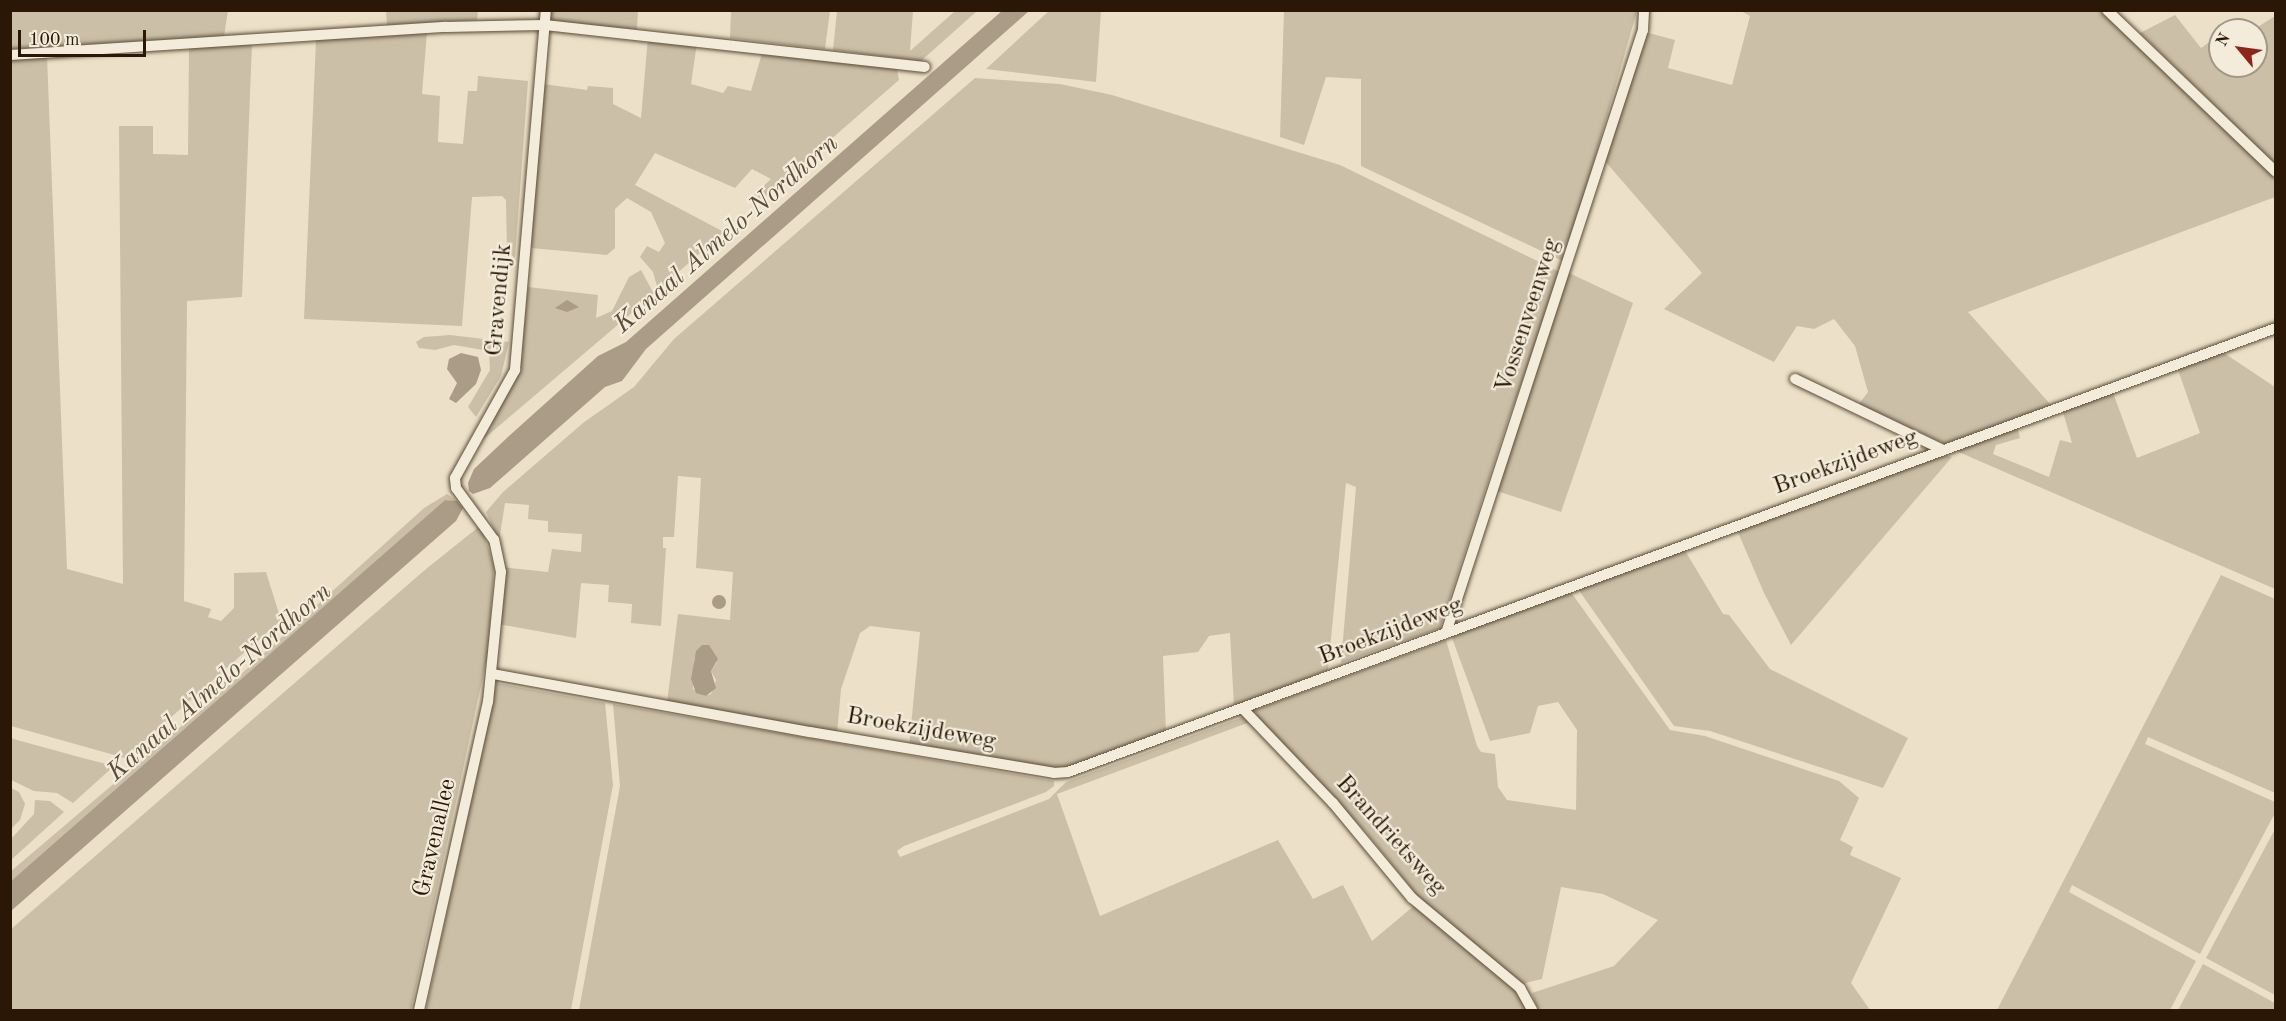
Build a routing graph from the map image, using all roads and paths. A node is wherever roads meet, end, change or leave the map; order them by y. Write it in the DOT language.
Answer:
graph roads {
  1 [pos="546,10"];
  2 [pos="1644,10"];
  3 [pos="2107,10"];
  4 [pos="545,25"];
  5 [pos="10,54"];
  6 [pos="925,67"];
  7 [pos="2276,172"];
  8 [pos="2276,328"];
  9 [pos="1795,379"];
  10 [pos="1943,450"];
  11 [pos="1446,633"];
  12 [pos="493,674"];
  13 [pos="1244,710"];
  14 [pos="419,1011"];
  15 [pos="1532,1011"];
  1 -- 4 [label="street, Gravendijk"];
  2 -- 11 [label="street, Vossenveenweg"];
  3 -- 7 [label="street"];
  4 -- 5 [label="street"];
  4 -- 6 [label="street"];
  4 -- 12 [label="street, Gravendijk"];
  8 -- 10 [label="street, Broekzijdeweg"];
  9 -- 10 [label="street"];
  10 -- 11 [label="street, Broekzijdeweg"];
  11 -- 13 [label="street, Broekzijdeweg"];
  12 -- 13 [label="street, Broekzijdeweg"];
  12 -- 14 [label="street, Gravenallee"];
  13 -- 15 [label="street, Brandrietsweg"];
}
